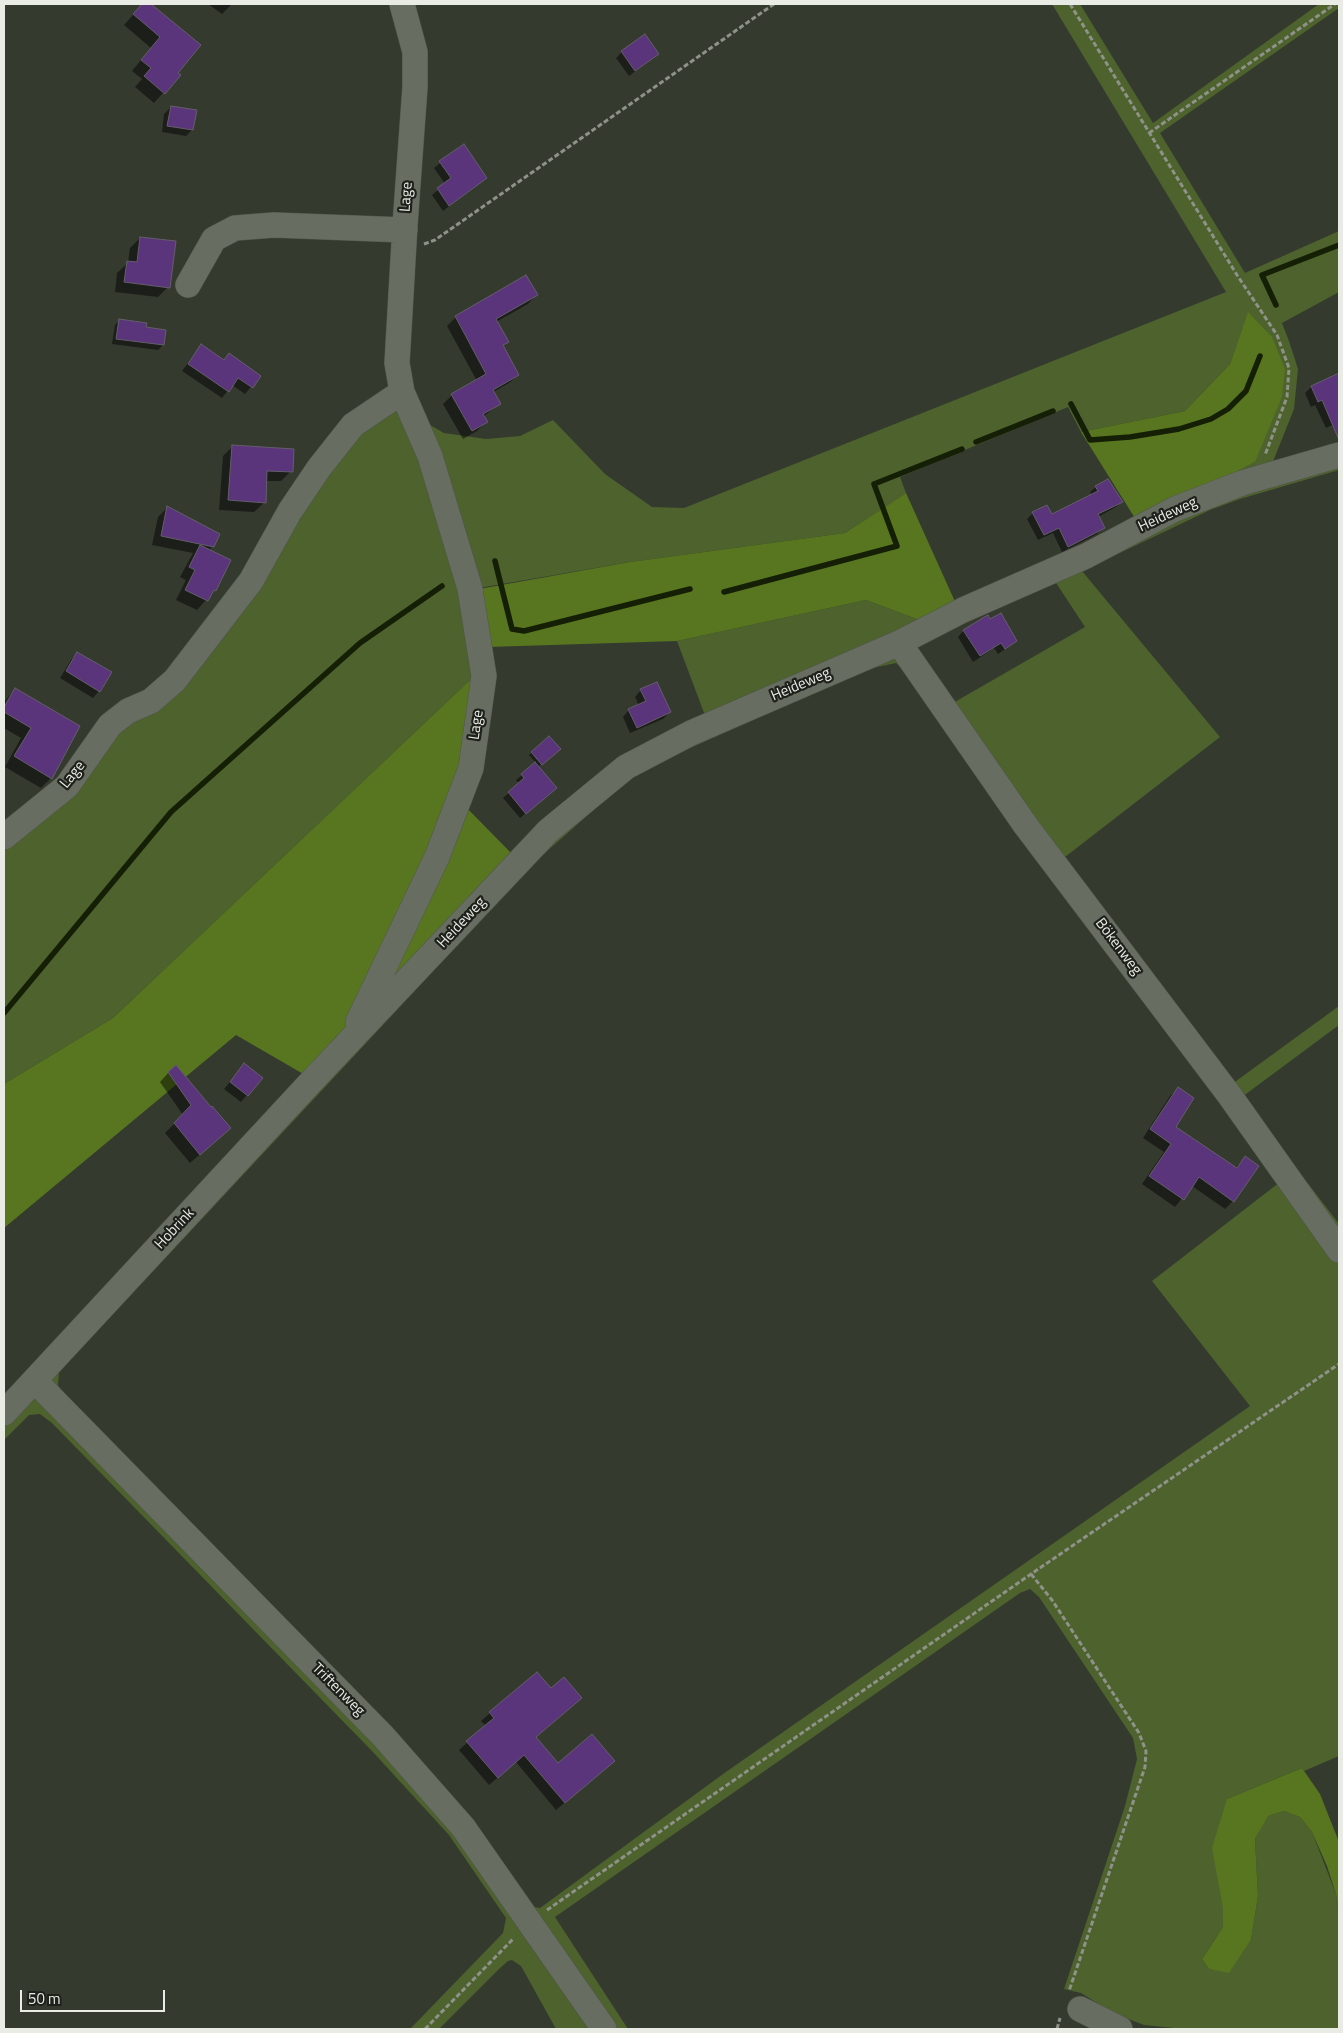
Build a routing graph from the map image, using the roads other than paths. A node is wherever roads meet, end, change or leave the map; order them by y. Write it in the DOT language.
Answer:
graph roads {
  1 [pos="402,4"];
  2 [pos="404,241"];
  3 [pos="188,285"];
  4 [pos="402,392"];
  5 [pos="1339,455"];
  6 [pos="899,643"];
  7 [pos="4,837"];
  8 [pos="347,1045"];
  9 [pos="1339,1250"];
  10 [pos="35,1381"];
  11 [pos="4,1413"];
  12 [pos="1069,2008"];
  13 [pos="604,2029"];
  14 [pos="1120,2029"];
  1 -- 2 [label="street, Lage"];
  2 -- 3 [label="street"];
  2 -- 4 [label="street, Lage"];
  4 -- 7 [label="street, Lage"];
  4 -- 8 [label="street, Lage"];
  5 -- 6 [label="street, Heideweg"];
  6 -- 8 [label="street, Heideweg"];
  6 -- 9 [label="street, Bökenweg"];
  8 -- 10 [label="street, Hobrink"];
  10 -- 11 [label="street, Hobrink"];
  10 -- 13 [label="street, Triftenweg"];
  12 -- 14 [label="street"];
}
